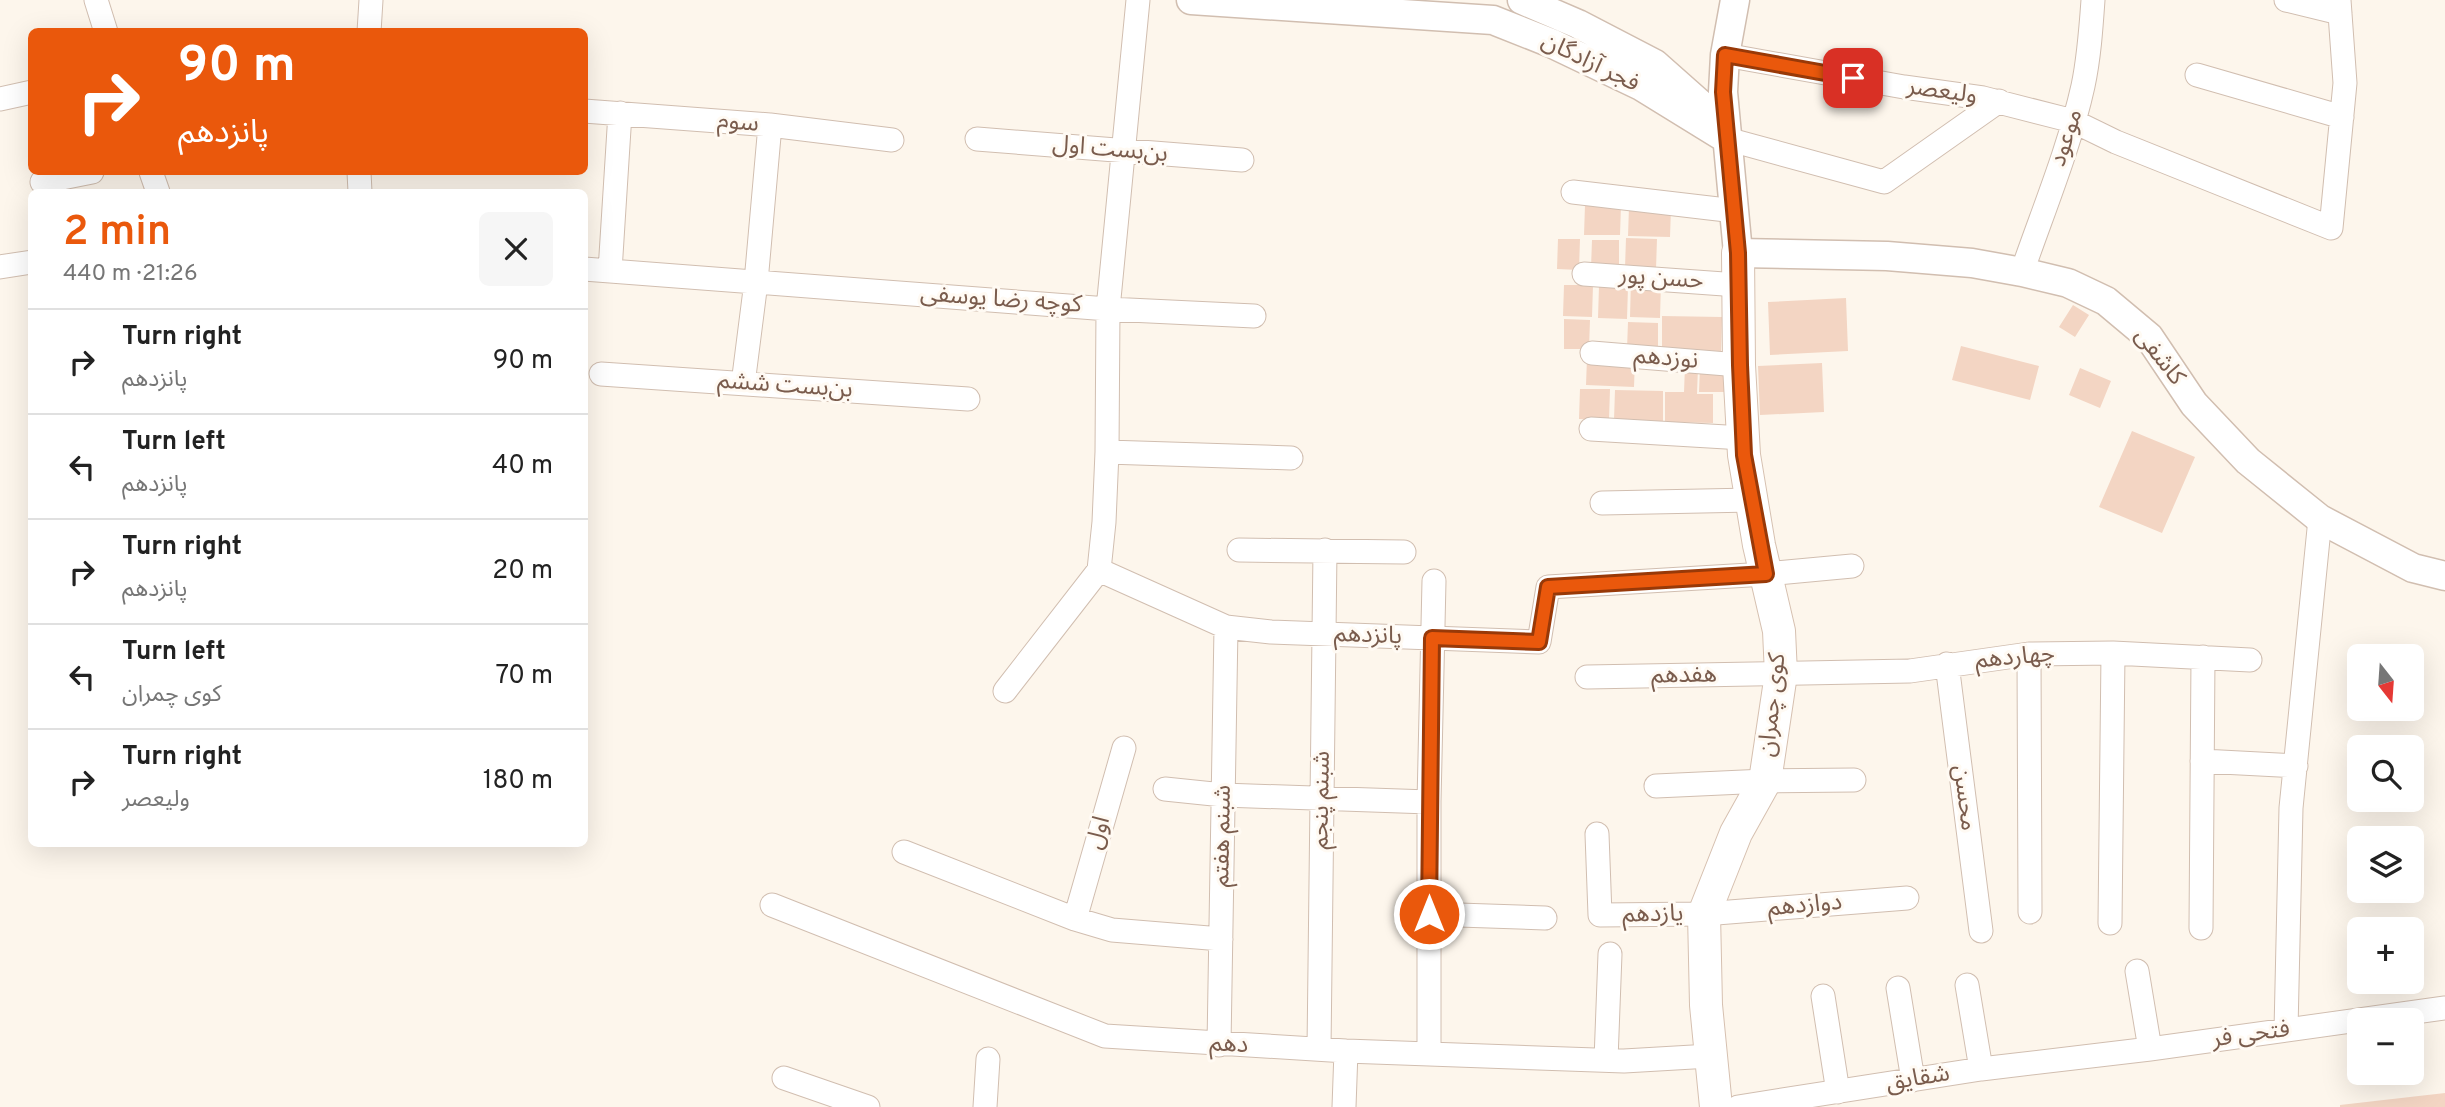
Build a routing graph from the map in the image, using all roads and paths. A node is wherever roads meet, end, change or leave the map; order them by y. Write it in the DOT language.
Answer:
graph roads {
  1 [pos="96,0"];
  2 [pos="370,0"];
  3 [pos="1138,0"];
  4 [pos="1191,0"];
  5 [pos="1522,0"];
  6 [pos="1735,0"];
  7 [pos="2093,0"];
  8 [pos="2286,0"];
  9 [pos="2340,6"];
  10 [pos="105,28"];
  11 [pos="369,28"];
  12 [pos="1725,55"];
  13 [pos="1648,75"];
  14 [pos="2197,75"];
  15 [pos="28,93"];
  16 [pos="0,99"];
  17 [pos="1999,101"];
  18 [pos="588,111"];
  19 [pos="620,113"];
  20 [pos="2342,117"];
  21 [pos="2073,121"];
  22 [pos="770,125"];
  23 [pos="977,139"];
  24 [pos="1727,139"];
  25 [pos="892,140"];
  26 [pos="1125,152"];
  27 [pos="1242,160"];
  28 [pos="77,175"];
  29 [pos="42,182"];
  30 [pos="1573,192"];
  31 [pos="1735,211"];
  32 [pos="1738,253"];
  33 [pos="28,263"];
  34 [pos="0,267"];
  35 [pos="588,269"];
  36 [pos="610,271"];
  37 [pos="2022,272"];
  38 [pos="1584,274"];
  39 [pos="756,282"];
  40 [pos="1738,285"];
  41 [pos="1108,309"];
  42 [pos="1254,316"];
  43 [pos="1592,353"];
  44 [pos="1740,365"];
  45 [pos="601,374"];
  46 [pos="743,384"];
  47 [pos="968,399"];
  48 [pos="1591,429"];
  49 [pos="1743,438"];
  50 [pos="1107,452"];
  51 [pos="1291,458"];
  52 [pos="1752,500"];
  53 [pos="1602,503"];
  54 [pos="2320,519"];
  55 [pos="1325,550"];
  56 [pos="1238,551"];
  57 [pos="1404,552"];
  58 [pos="1852,566"];
  59 [pos="1099,570"];
  60 [pos="1766,574"];
  61 [pos="2445,576"];
  62 [pos="1434,581"];
  63 [pos="1226,626"];
  64 [pos="1324,634"];
  65 [pos="1432,638"];
  66 [pos="2113,653"];
  67 [pos="2028,654"];
  68 [pos="2203,657"];
  69 [pos="2250,660"];
  70 [pos="1947,664"];
  71 [pos="1781,674"];
  72 [pos="1587,677"];
  73 [pos="1005,691"];
  74 [pos="1124,748"];
  75 [pos="2202,761"];
  76 [pos="2295,766"];
  77 [pos="1854,780"];
  78 [pos="1765,781"];
  79 [pos="1656,786"];
  80 [pos="1165,789"];
  81 [pos="1223,795"];
  82 [pos="1322,797"];
  83 [pos="1429,802"];
  84 [pos="1597,834"];
  85 [pos="904,852"];
  86 [pos="1907,898"];
  87 [pos="772,905"];
  88 [pos="2030,912"];
  89 [pos="1429,914"];
  90 [pos="1704,915"];
  91 [pos="1545,918"];
  92 [pos="1075,919"];
  93 [pos="2109,923"];
  94 [pos="2201,928"];
  95 [pos="1981,931"];
  96 [pos="1221,939"];
  97 [pos="1610,954"];
  98 [pos="2137,971"];
  99 [pos="1967,985"];
  100 [pos="1898,988"];
  101 [pos="1824,996"];
  102 [pos="2445,1008"];
  103 [pos="2286,1030"];
  104 [pos="1219,1045"];
  105 [pos="1319,1049"];
  106 [pos="2150,1049"];
  107 [pos="1346,1051"];
  108 [pos="1429,1053"];
  109 [pos="1710,1056"];
  110 [pos="988,1059"];
  111 [pos="1606,1060"];
  112 [pos="2057,1060"];
  113 [pos="1981,1069"];
  114 [pos="784,1078"];
  115 [pos="1913,1080"];
  116 [pos="1838,1092"];
  117 [pos="822,1100"];
  118 [pos="868,1107"];
  119 [pos="985,1107"];
  120 [pos="1344,1107"];
  121 [pos="1716,1107"];
  122 [pos="1738,1107"];
  1 -- 10 [label="street"];
  2 -- 11 [label="street"];
  3 -- 26 [label="street, کوچه رضا یوسفی"];
  4 -- 13 [label="street, فجر آزادگان"];
  5 -- 13 [label="street, فجر آزادگان"];
  6 -- 12 [label="street, کوی چمران"];
  7 -- 21 [label="street, موعود"];
  8 -- 9 [label="street"];
  9 -- 20 [label="street"];
  12 -- 17 [label="street, ولیعصر"];
  12 -- 24 [label="street, کوی چمران"];
  13 -- 24 [label="street, فجر آزادگان"];
  14 -- 20 [label="street"];
  15 -- 16 [label="street"];
  17 -- 21 [label="street, ولیعصر"];
  17 -- 24 [label="street"];
  18 -- 19 [label="street, سوم"];
  19 -- 22 [label="street, سوم"];
  19 -- 36 [label="street"];
  20 -- 21 [label="street, ولیعصر"];
  21 -- 37 [label="street, موعود"];
  22 -- 25 [label="street, سوم"];
  22 -- 39 [label="street"];
  23 -- 26 [label="street, بن‌بست اول"];
  24 -- 31 [label="street, کوی چمران"];
  26 -- 27 [label="street, بن‌بست اول"];
  26 -- 41 [label="street, کوچه رضا یوسفی"];
  28 -- 29 [label="street"];
  30 -- 31 [label="street"];
  31 -- 32 [label="street, کوی چمران"];
  32 -- 37 [label="street, کاشفی"];
  32 -- 40 [label="main road, کوی چمران"];
  33 -- 34 [label="street"];
  35 -- 36 [label="street, کوچه رضا یوسفی"];
  36 -- 39 [label="street, کوچه رضا یوسفی"];
  37 -- 54 [label="street, کاشفی"];
  38 -- 40 [label="street, حسن پور"];
  39 -- 41 [label="street, کوچه رضا یوسفی"];
  39 -- 46 [label="street"];
  40 -- 44 [label="main road, کوی چمران"];
  41 -- 42 [label="street"];
  41 -- 50 [label="street"];
  43 -- 44 [label="street, نوزدهم"];
  44 -- 49 [label="main road, کوی چمران"];
  45 -- 46 [label="street, بن‌بست ششم"];
  46 -- 47 [label="street, بن‌بست ششم"];
  48 -- 49 [label="street"];
  49 -- 52 [label="main road, کوی چمران"];
  50 -- 51 [label="street"];
  50 -- 59 [label="street"];
  52 -- 53 [label="street"];
  52 -- 60 [label="main road, کوی چمران"];
  54 -- 61 [label="street, کاشفی"];
  54 -- 76 [label="street"];
  55 -- 56 [label="street"];
  55 -- 57 [label="street"];
  55 -- 64 [label="street, شبنم پنجم"];
  58 -- 60 [label="street, پانزدهم"];
  59 -- 63 [label="street, پانزدهم"];
  59 -- 73 [label="street"];
  60 -- 65 [label="street, پانزدهم"];
  60 -- 71 [label="main road, کوی چمران"];
  62 -- 65 [label="street"];
  63 -- 64 [label="street, پانزدهم"];
  63 -- 81 [label="street, شبنم هفتم"];
  64 -- 65 [label="street, پانزدهم"];
  64 -- 82 [label="street, شبنم پنجم"];
  65 -- 83 [label="street"];
  66 -- 67 [label="street, چهاردهم"];
  66 -- 68 [label="street, چهاردهم"];
  66 -- 93 [label="street"];
  67 -- 70 [label="street, چهاردهم"];
  67 -- 88 [label="street"];
  68 -- 69 [label="street, چهاردهم"];
  68 -- 75 [label="street"];
  70 -- 71 [label="street, چهاردهم"];
  70 -- 95 [label="street, محسن"];
  71 -- 72 [label="street, هفدهم"];
  71 -- 78 [label="main road, کوی چمران"];
  74 -- 92 [label="street, اول"];
  75 -- 76 [label="street"];
  75 -- 94 [label="street"];
  76 -- 103 [label="street"];
  77 -- 78 [label="street"];
  78 -- 79 [label="street"];
  78 -- 90 [label="main road, کوی چمران"];
  80 -- 81 [label="street"];
  81 -- 82 [label="street"];
  81 -- 96 [label="street, شبنم هفتم"];
  82 -- 83 [label="street"];
  82 -- 105 [label="street, شبنم پنجم"];
  83 -- 89 [label="street"];
  84 -- 90 [label="street, یازدهم"];
  85 -- 92 [label="street"];
  86 -- 90 [label="street, دوازدهم"];
  87 -- 104 [label="street, دهم"];
  89 -- 91 [label="street"];
  89 -- 108 [label="street"];
  90 -- 109 [label="main road, کوی چمران"];
  92 -- 96 [label="street"];
  96 -- 104 [label="street, شبنم هفتم"];
  97 -- 111 [label="street"];
  98 -- 106 [label="street"];
  99 -- 113 [label="street"];
  100 -- 115 [label="street"];
  101 -- 116 [label="street"];
  102 -- 103 [label="street, فتحی فر"];
  103 -- 106 [label="street, فتحی فر"];
  104 -- 105 [label="street, دهم"];
  105 -- 107 [label="street, دهم"];
  106 -- 112 [label="street, فتحی فر"];
  107 -- 108 [label="street, دهم"];
  107 -- 120 [label="street"];
  108 -- 111 [label="street, دهم"];
  109 -- 111 [label="street, دهم"];
  109 -- 121 [label="main road, کوی چمران"];
  110 -- 119 [label="street"];
  112 -- 113 [label="street, شقایق"];
  113 -- 115 [label="street, شقایق"];
  114 -- 117 [label="street"];
  115 -- 116 [label="street, شقایق"];
  116 -- 122 [label="street, شقایق"];
  117 -- 118 [label="street"];
}
